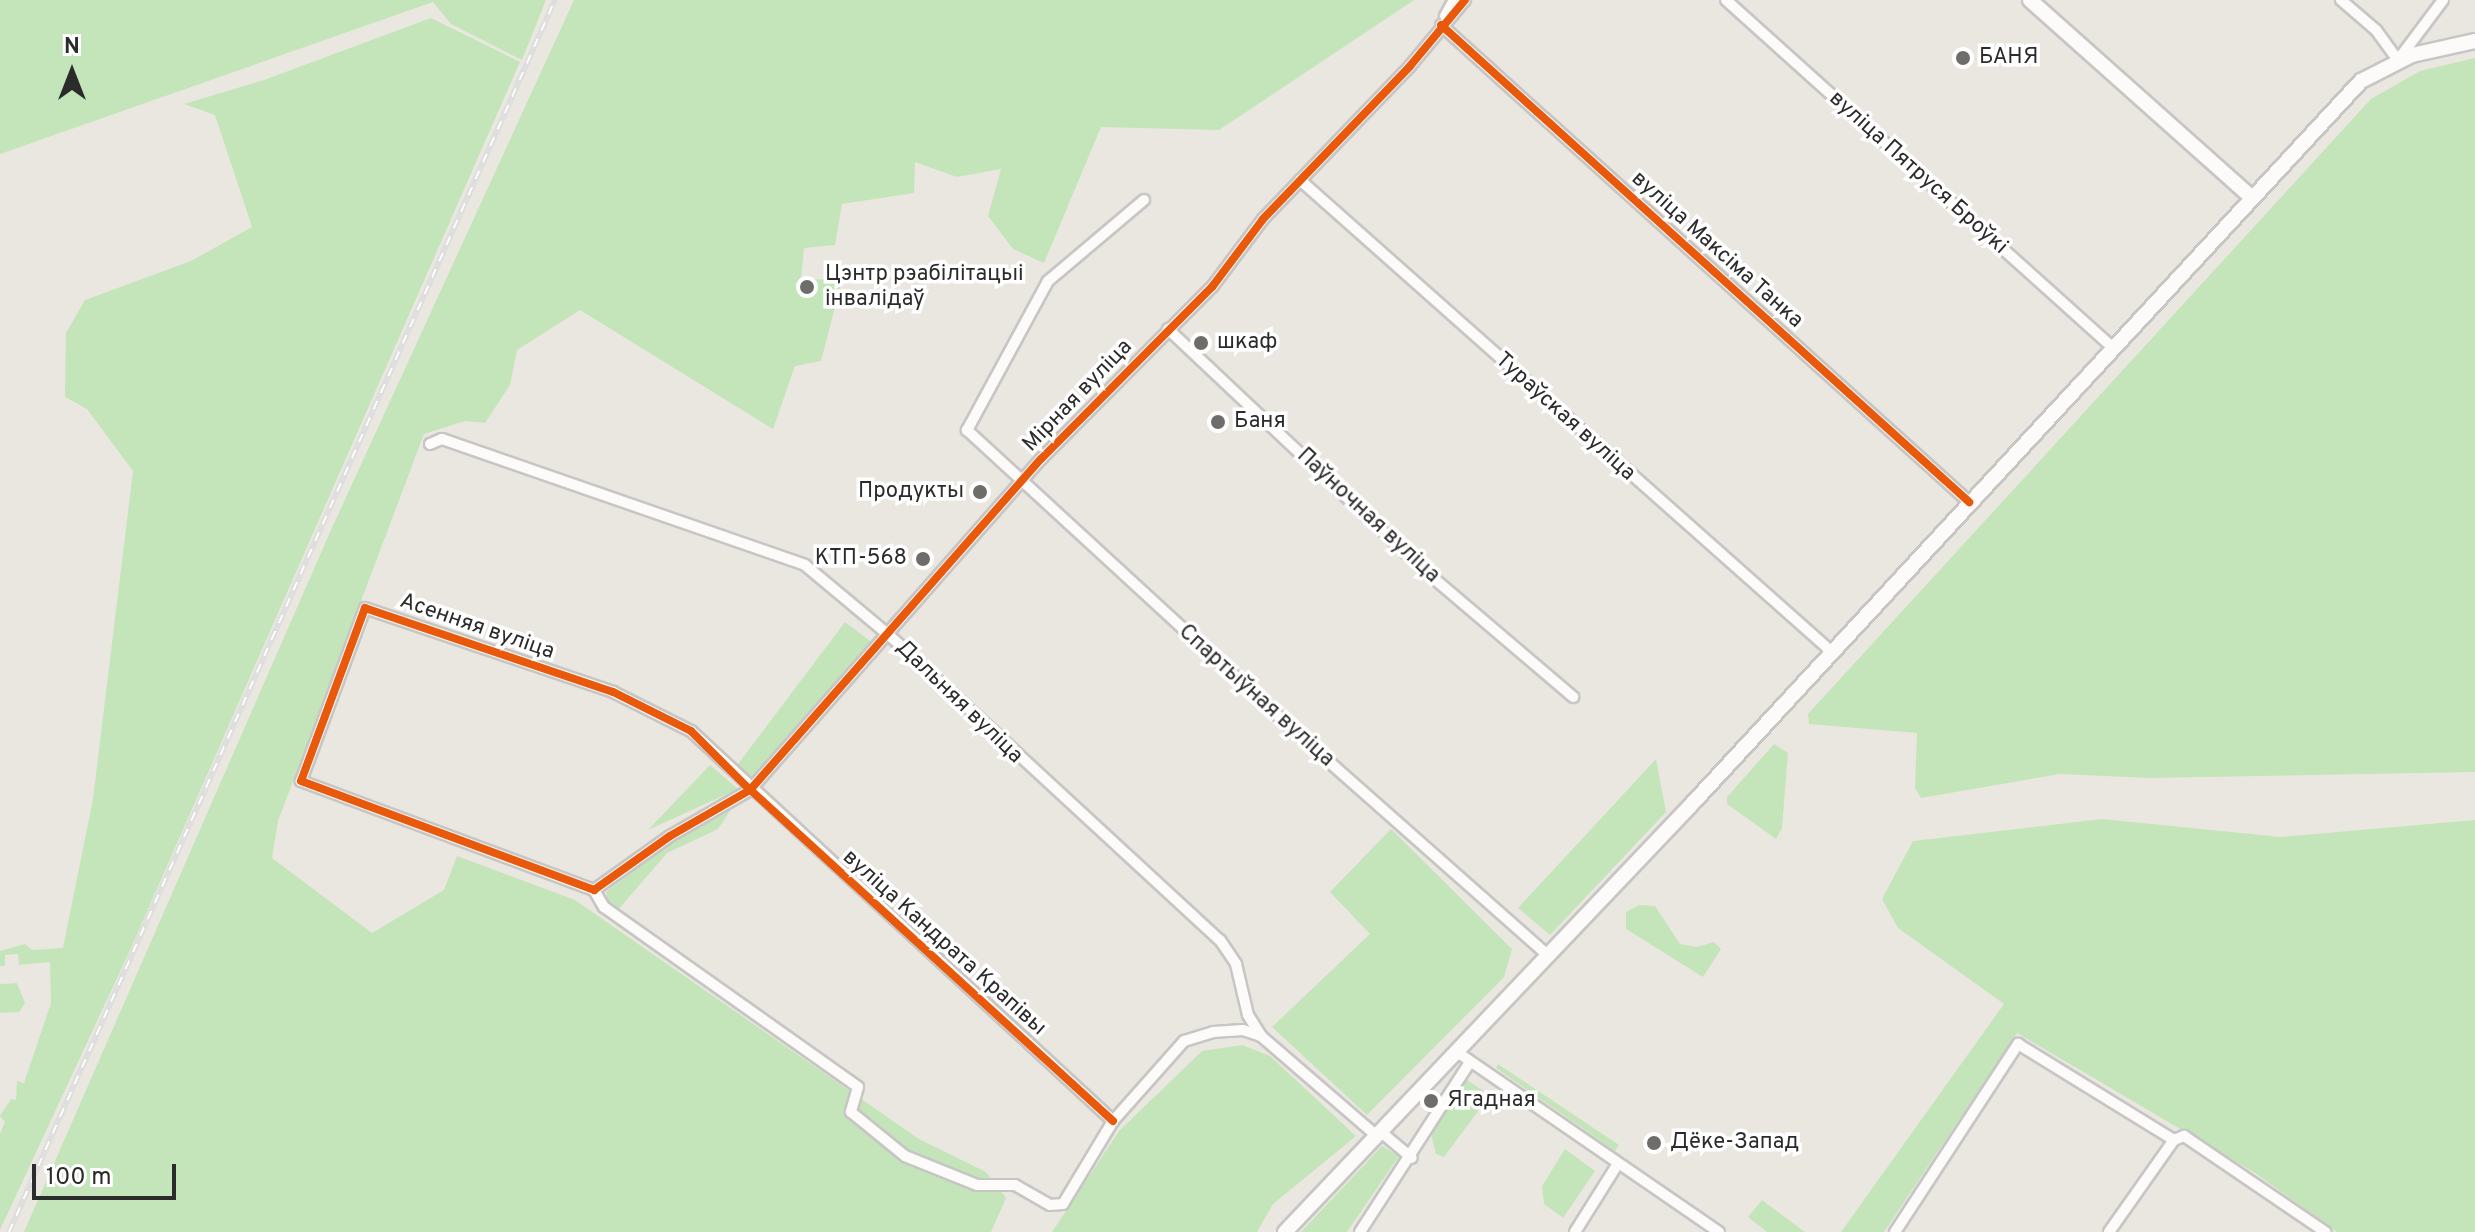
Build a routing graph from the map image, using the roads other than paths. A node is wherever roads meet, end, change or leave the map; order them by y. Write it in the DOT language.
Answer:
graph roads {
  1 [pos="1454,0"];
  2 [pos="1465,0"];
  3 [pos="1726,0"];
  4 [pos="2030,0"];
  5 [pos="2341,0"];
  6 [pos="2443,0"];
  7 [pos="1441,25"];
  8 [pos="2475,41"];
  9 [pos="2398,60"];
  10 [pos="1300,180"];
  11 [pos="2250,196"];
  12 [pos="1144,200"];
  13 [pos="1168,329"];
  14 [pos="2111,346"];
  15 [pos="430,444"];
  16 [pos="1021,484"];
  17 [pos="1969,502"];
  18 [pos="890,636"];
  19 [pos="1832,652"];
  20 [pos="1573,697"];
  21 [pos="750,790"];
  22 [pos="594,890"];
  23 [pos="1549,956"];
  24 [pos="1261,1036"];
  25 [pos="1457,1052"];
  26 [pos="1470,1062"];
  27 [pos="1113,1121"];
  28 [pos="1379,1134"];
  29 [pos="2174,1140"];
  30 [pos="1412,1158"];
  31 [pos="1617,1165"];
  32 [pos="1285,1232"];
  33 [pos="1360,1232"];
  34 [pos="1575,1232"];
  35 [pos="1719,1232"];
  36 [pos="1895,1232"];
  37 [pos="2109,1232"];
  38 [pos="2325,1232"];
  1 -- 7 [label="street"];
  2 -- 7 [label="street, Мірная вуліца"];
  3 -- 14 [label="street, вуліца Пятруся Броўкі"];
  4 -- 11 [label="main road"];
  5 -- 9 [label="street"];
  6 -- 9 [label="street"];
  7 -- 10 [label="street, Мірная вуліца"];
  7 -- 17 [label="street, вуліца Максіма Танка"];
  8 -- 9 [label="main road"];
  9 -- 11 [label="main road"];
  10 -- 13 [label="street, Мірная вуліца"];
  10 -- 19 [label="street, Тураўская вуліца"];
  11 -- 14 [label="main road"];
  12 -- 16 [label="street, Спартыўная вуліца"];
  13 -- 16 [label="street, Мірная вуліца"];
  13 -- 20 [label="street, Паўночная вуліца"];
  14 -- 17 [label="main road"];
  15 -- 18 [label="street, Дальняя вуліца"];
  16 -- 18 [label="street, Мірная вуліца"];
  16 -- 23 [label="street, Спартыўная вуліца"];
  17 -- 19 [label="main road"];
  18 -- 21 [label="street, Мірная вуліца"];
  18 -- 24 [label="street, Дальняя вуліца"];
  19 -- 23 [label="main road"];
  21 -- 22 [label="street, Мірная вуліца"];
  21 -- 22 [label="street, Асенняя вуліца"];
  21 -- 27 [label="street, вуліца Кандрата Крапівы"];
  22 -- 27 [label="street"];
  23 -- 25 [label="main road"];
  24 -- 27 [label="street"];
  24 -- 28 [label="street"];
  25 -- 26 [label="street"];
  25 -- 28 [label="main road"];
  26 -- 30 [label="street"];
  26 -- 31 [label="street"];
  28 -- 30 [label="street"];
  28 -- 32 [label="main road"];
  29 -- 36 [label="street"];
  29 -- 37 [label="street"];
  29 -- 38 [label="street"];
  30 -- 33 [label="street"];
  31 -- 34 [label="street"];
  31 -- 35 [label="street"];
}
